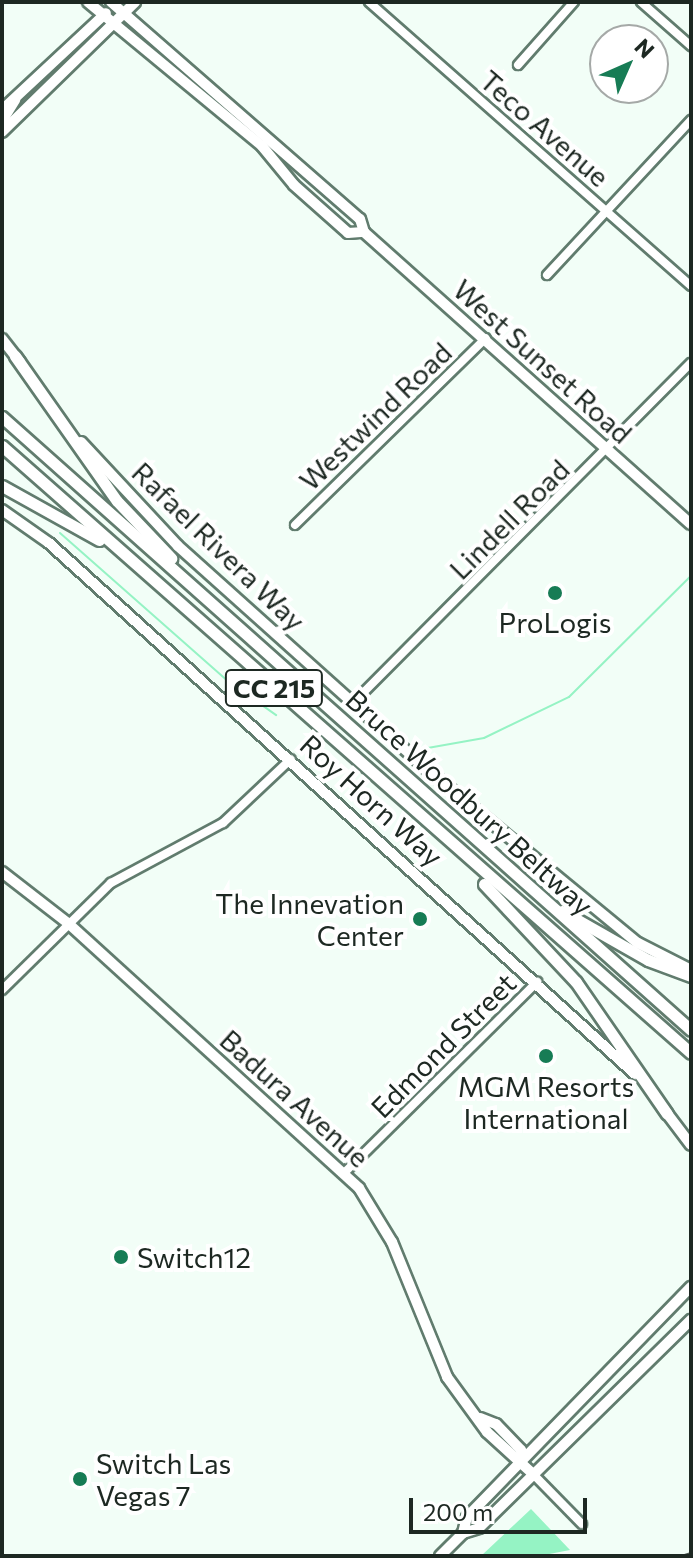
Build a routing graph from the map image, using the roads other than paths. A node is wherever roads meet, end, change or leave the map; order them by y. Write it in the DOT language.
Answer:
graph roads {
  1 [pos="88,2"];
  2 [pos="135,2"];
  3 [pos="369,2"];
  4 [pos="574,2"];
  5 [pos="641,2"];
  6 [pos="113,3"];
  7 [pos="103,16"];
  8 [pos="120,19"];
  9 [pos="691,46"];
  10 [pos="518,65"];
  11 [pos="15,98"];
  12 [pos="2,110"];
  13 [pos="691,120"];
  14 [pos="2,121"];
  15 [pos="2,132"];
  16 [pos="606,211"];
  17 [pos="364,232"];
  18 [pos="547,275"];
  19 [pos="691,286"];
  20 [pos="486,338"];
  21 [pos="2,339"];
  22 [pos="15,356"];
  23 [pos="691,363"];
  24 [pos="2,417"];
  25 [pos="2,446"];
  26 [pos="609,451"];
  27 [pos="2,486"];
  28 [pos="2,510"];
  29 [pos="691,524"];
  30 [pos="295,525"];
  31 [pos="116,548"];
  32 [pos="238,627"];
  33 [pos="353,703"];
  34 [pos="291,759"];
  35 [pos="432,828"];
  36 [pos="2,872"];
  37 [pos="520,881"];
  38 [pos="69,924"];
  39 [pos="691,973"];
  40 [pos="537,982"];
  41 [pos="2,990"];
  42 [pos="691,1030"];
  43 [pos="691,1053"];
  44 [pos="667,1114"];
  45 [pos="691,1145"];
  46 [pos="344,1173"];
  47 [pos="691,1287"];
  48 [pos="691,1320"];
  49 [pos="522,1463"];
  50 [pos="533,1474"];
  51 [pos="582,1524"];
  52 [pos="463,1533"];
  53 [pos="440,1556"];
  1 -- 7 [label="main road, West Sunset Road"];
  2 -- 8 [label="main road"];
  3 -- 16 [label="street, Teco Avenue"];
  4 -- 10 [label="street"];
  5 -- 9 [label="street"];
  6 -- 7 [label="main road"];
  6 -- 8 [label="main road, West Sunset Road"];
  7 -- 8 [label="main road, West Sunset Road"];
  7 -- 11 [label="main road"];
  8 -- 15 [label="main road"];
  8 -- 17 [label="main road, West Sunset Road"];
  8 -- 17 [label="main road, West Sunset Road"];
  11 -- 12 [label="main road"];
  11 -- 14 [label="main road"];
  13 -- 16 [label="street"];
  16 -- 18 [label="street"];
  16 -- 19 [label="street, Teco Avenue"];
  17 -- 20 [label="main road, West Sunset Road"];
  20 -- 26 [label="main road, West Sunset Road"];
  20 -- 30 [label="street, Westwind Road"];
  21 -- 22 [label="main road, Rafael Rivera Way"];
  22 -- 32 [label="highway"];
  22 -- 33 [label="main road, Rafael Rivera Way"];
  23 -- 26 [label="street, Lindell Road"];
  24 -- 32 [label="highway, Bruce Woodbury Beltway / CC 215"];
  25 -- 31 [label="highway, Bruce Woodbury Beltway / CC 215"];
  26 -- 29 [label="main road, West Sunset Road"];
  26 -- 33 [label="street, Lindell Road"];
  27 -- 31 [label="highway"];
  28 -- 34 [label="main road, Roy Horn Way"];
  31 -- 35 [label="highway, Bruce Woodbury Beltway / CC 215"];
  32 -- 37 [label="highway, Bruce Woodbury Beltway / CC 215"];
  33 -- 39 [label="main road, Rafael Rivera Way"];
  34 -- 38 [label="street"];
  34 -- 40 [label="main road, Roy Horn Way"];
  35 -- 43 [label="highway, Bruce Woodbury Beltway / CC 215"];
  35 -- 44 [label="highway"];
  36 -- 38 [label="main road, Badura Avenue"];
  37 -- 39 [label="highway"];
  37 -- 42 [label="highway, Bruce Woodbury Beltway / CC 215"];
  38 -- 41 [label="street"];
  38 -- 46 [label="main road, Badura Avenue"];
  40 -- 44 [label="main road, Roy Horn Way"];
  40 -- 46 [label="street, Edmond Street"];
  44 -- 45 [label="main road, Roy Horn Way"];
  46 -- 49 [label="main road, Badura Avenue"];
  47 -- 49 [label="main road"];
  48 -- 50 [label="main road"];
  49 -- 50 [label="main road, Badura Avenue"];
  49 -- 52 [label="main road"];
  50 -- 51 [label="street, Badura Avenue"];
  50 -- 52 [label="main road"];
  52 -- 53 [label="main road"];
}
